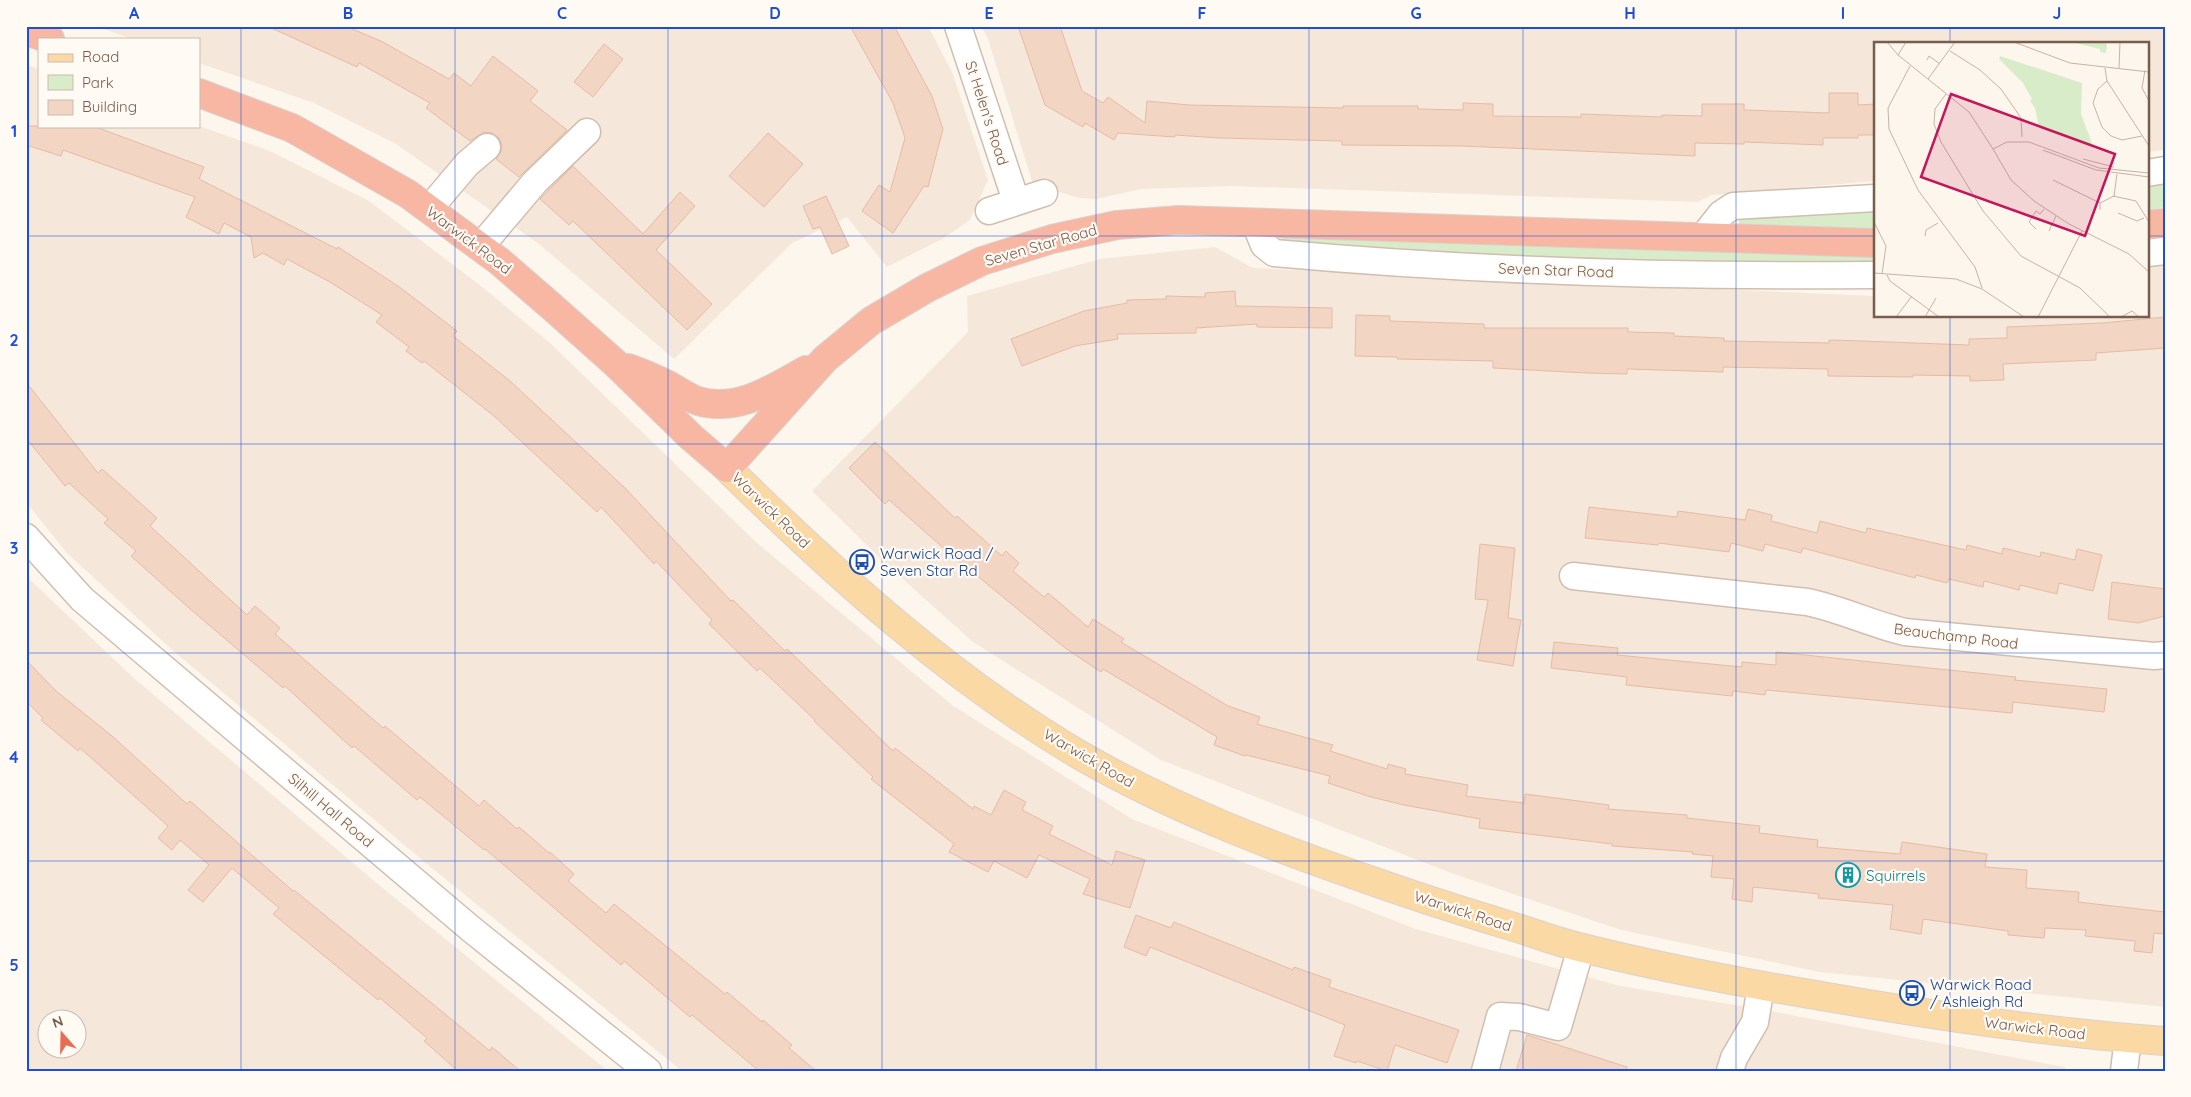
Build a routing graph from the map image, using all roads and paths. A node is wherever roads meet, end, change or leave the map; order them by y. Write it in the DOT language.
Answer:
graph roads {
  1 [pos="958,26"];
  2 [pos="26,31"];
  3 [pos="47,38"];
  4 [pos="200,93"];
  5 [pos="587,132"];
  6 [pos="487,147"];
  7 [pos="2165,170"];
  8 [pos="2148,173"];
  9 [pos="1044,193"];
  10 [pos="1874,198"];
  11 [pos="1016,201"];
  12 [pos="429,209"];
  13 [pos="989,210"];
  14 [pos="1255,223"];
  15 [pos="2165,223"];
  16 [pos="2148,225"];
  17 [pos="1703,237"];
  18 [pos="1874,243"];
  19 [pos="480,247"];
  20 [pos="2165,251"];
  21 [pos="2148,253"];
  22 [pos="1874,275"];
  23 [pos="825,359"];
  24 [pos="615,363"];
  25 [pos="727,468"];
  26 [pos="26,537"];
  27 [pos="1573,576"];
  28 [pos="2165,655"];
  29 [pos="1581,948"];
  30 [pos="1761,986"];
  31 [pos="2128,1038"];
  32 [pos="2165,1041"];
  33 [pos="648,1071"];
  34 [pos="1485,1071"];
  35 [pos="1730,1071"];
  36 [pos="2124,1071"];
  1 -- 11 [label="street, St Helen's Road"];
  2 -- 3 [label="highway"];
  4 -- 12 [label="highway, Warwick Road"];
  5 -- 19 [label="street"];
  6 -- 12 [label="street"];
  7 -- 8 [label="street"];
  9 -- 11 [label="street"];
  10 -- 17 [label="street"];
  11 -- 13 [label="street"];
  12 -- 19 [label="highway, Warwick Road"];
  14 -- 17 [label="highway, Seven Star Road"];
  14 -- 22 [label="street, Seven Star Road"];
  14 -- 23 [label="highway, Seven Star Road"];
  15 -- 16 [label="highway"];
  17 -- 18 [label="highway, Seven Star Road"];
  19 -- 24 [label="highway, Warwick Road"];
  20 -- 21 [label="street"];
  23 -- 24 [label="highway, Seven Star Road"];
  23 -- 25 [label="highway, Seven Star Road"];
  24 -- 25 [label="highway, Warwick Road"];
  25 -- 29 [label="main road, Warwick Road"];
  26 -- 33 [label="street, Silhill Hall Road"];
  27 -- 28 [label="street, Beauchamp Road"];
  29 -- 30 [label="main road, Warwick Road"];
  29 -- 34 [label="street"];
  30 -- 31 [label="main road, Warwick Road"];
  30 -- 35 [label="street"];
  31 -- 32 [label="main road, Warwick Road"];
  31 -- 36 [label="street"];
}
